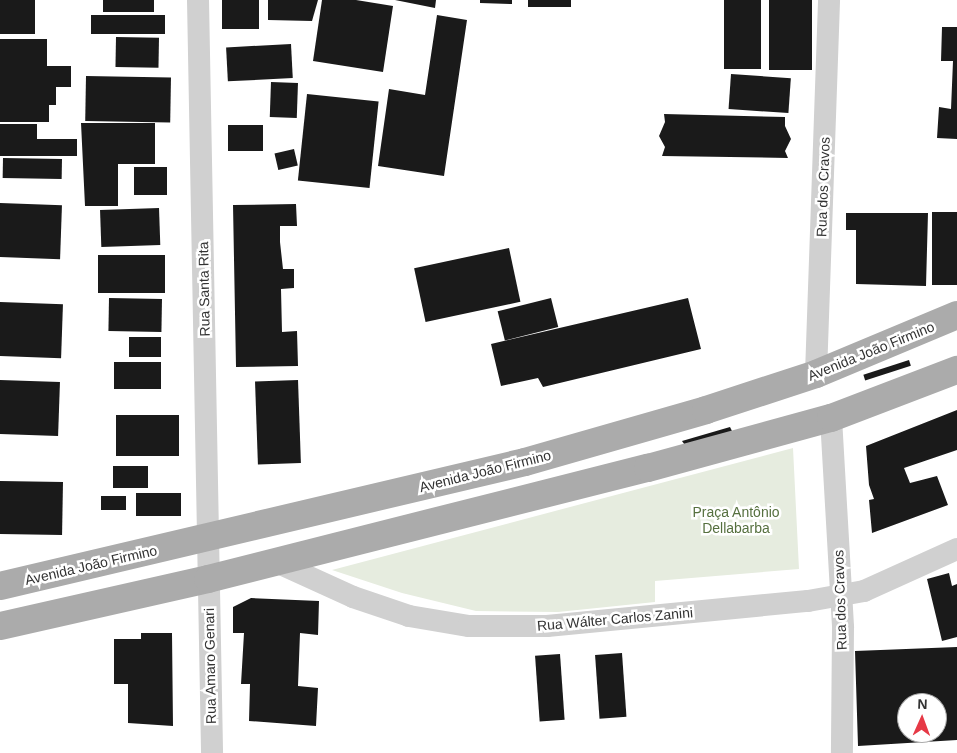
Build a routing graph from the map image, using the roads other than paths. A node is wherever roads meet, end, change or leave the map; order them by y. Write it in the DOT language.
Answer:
graph roads {
  1 [pos="198,0"];
  2 [pos="829,0"];
  3 [pos="957,315"];
  4 [pos="957,370"];
  5 [pos="816,374"];
  6 [pos="831,418"];
  7 [pos="208,538"];
  8 [pos="957,549"];
  9 [pos="274,561"];
  10 [pos="208,579"];
  11 [pos="0,586"];
  12 [pos="841,595"];
  13 [pos="0,626"];
  14 [pos="212,753"];
  15 [pos="842,753"];
  1 -- 7 [label="street, Rua Santa Rita"];
  2 -- 5 [label="street, Rua dos Cravos"];
  3 -- 5 [label="main road, Avenida João Firmino"];
  4 -- 6 [label="main road"];
  5 -- 7 [label="main road, Avenida João Firmino"];
  6 -- 9 [label="main road"];
  6 -- 12 [label="street, Rua dos Cravos"];
  7 -- 10 [label="street, Rua Santa Rita"];
  7 -- 11 [label="main road, Avenida João Firmino"];
  8 -- 12 [label="street, Rua Wálter Carlos Zanini"];
  9 -- 10 [label="main road"];
  9 -- 12 [label="street, Rua Wálter Carlos Zanini"];
  10 -- 13 [label="main road"];
  10 -- 14 [label="street, Rua Amaro Genari"];
  12 -- 15 [label="street, Rua dos Cravos"];
}
